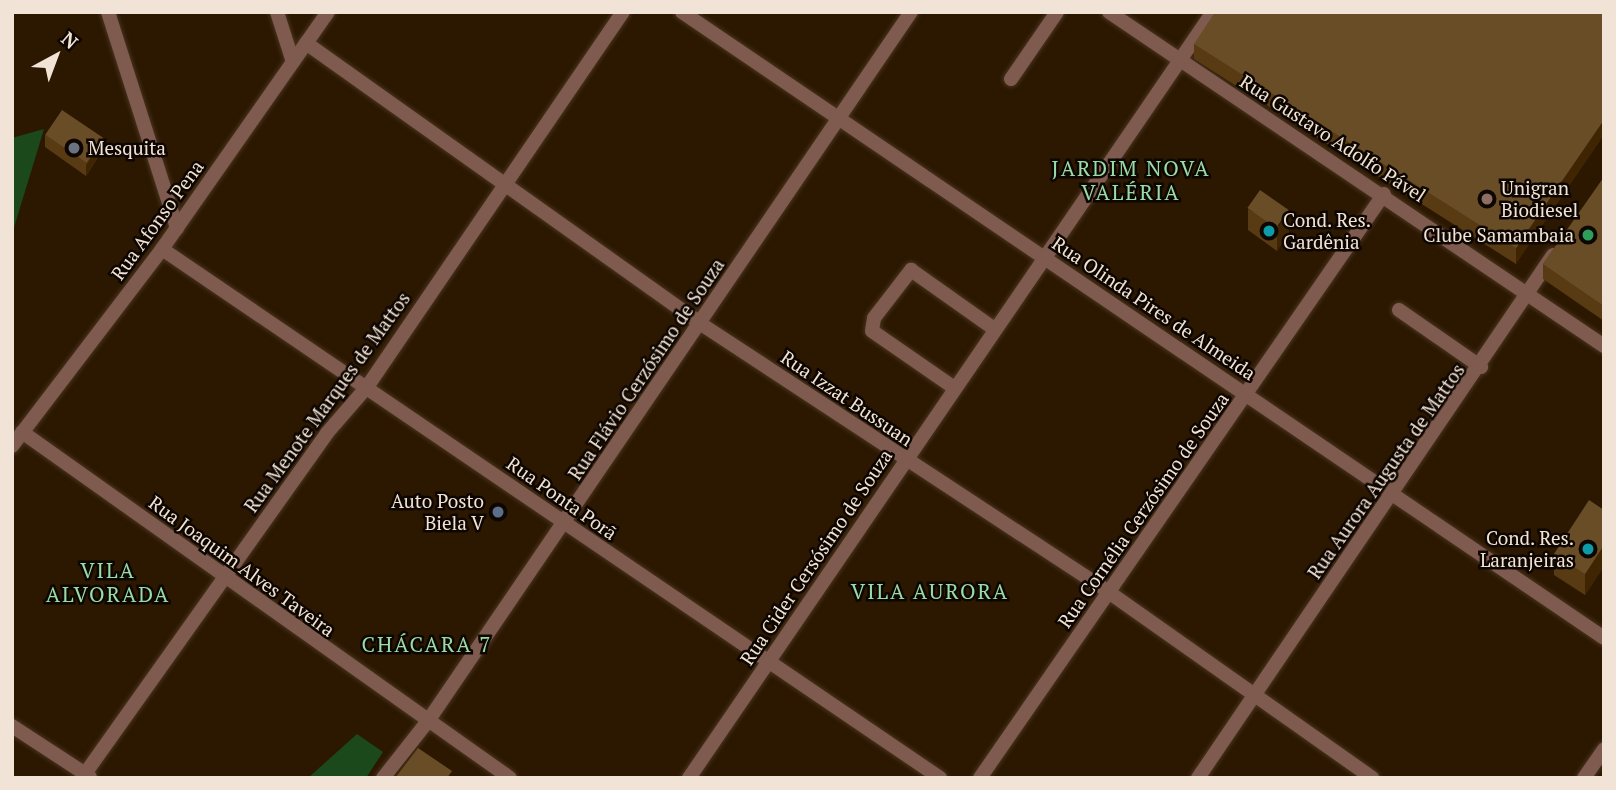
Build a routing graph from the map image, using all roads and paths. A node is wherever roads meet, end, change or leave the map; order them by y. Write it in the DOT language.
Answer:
graph roads {
  1 [pos="107,12"];
  2 [pos="277,12"];
  3 [pos="328,12"];
  4 [pos="623,12"];
  5 [pos="682,12"];
  6 [pos="911,12"];
  7 [pos="1057,12"];
  8 [pos="1109,12"];
  9 [pos="1213,12"];
  10 [pos="306,43"];
  11 [pos="1179,60"];
  12 [pos="293,62"];
  13 [pos="1011,79"];
  14 [pos="838,118"];
  15 [pos="502,185"];
  16 [pos="1384,194"];
  17 [pos="177,228"];
  18 [pos="1565,239"];
  19 [pos="162,249"];
  20 [pos="1041,257"];
  21 [pos="1527,293"];
  22 [pos="1399,310"];
  23 [pos="701,324"];
  24 [pos="993,328"];
  25 [pos="1604,346"];
  26 [pos="1481,367"];
  27 [pos="367,387"];
  28 [pos="953,387"];
  29 [pos="1247,393"];
  30 [pos="22,432"];
  31 [pos="12,446"];
  32 [pos="905,460"];
  33 [pos="1394,492"];
  34 [pos="563,524"];
  35 [pos="224,576"];
  36 [pos="1110,593"];
  37 [pos="1604,638"];
  38 [pos="770,659"];
  39 [pos="1255,696"];
  40 [pos="428,721"];
  41 [pos="12,726"];
  42 [pos="1604,749"];
  43 [pos="86,776"];
  44 [pos="383,778"];
  45 [pos="510,778"];
  46 [pos="689,778"];
  47 [pos="940,778"];
  48 [pos="979,778"];
  49 [pos="1198,778"];
  50 [pos="1372,778"];
  51 [pos="1584,778"];
  1 -- 17 [label="street"];
  2 -- 12 [label="street"];
  3 -- 10 [label="street, Rua Afonso Pena"];
  4 -- 15 [label="street, Rua Menote Marques de Mattos"];
  5 -- 14 [label="street, Rua Olinda Pires de Almeida"];
  6 -- 14 [label="street, Rua Flávio Cerzósimo de Souza"];
  7 -- 13 [label="street"];
  8 -- 11 [label="street, Rua Gustavo Adolfo Pável"];
  9 -- 11 [label="street, Rua Cider Cersósimo de Souza"];
  10 -- 12 [label="street, Rua Afonso Pena"];
  10 -- 15 [label="street, Rua Izzat Bussuan"];
  11 -- 16 [label="street, Rua Gustavo Adolfo Pável"];
  11 -- 20 [label="street, Rua Cider Cersósimo de Souza"];
  12 -- 17 [label="street, Rua Afonso Pena"];
  14 -- 20 [label="street, Rua Olinda Pires de Almeida"];
  14 -- 23 [label="street, Rua Flávio Cerzósimo de Souza"];
  15 -- 23 [label="street, Rua Izzat Bussuan"];
  15 -- 27 [label="street, Rua Menote Marques de Mattos"];
  16 -- 21 [label="street, Rua Gustavo Adolfo Pável"];
  16 -- 29 [label="street, Rua Cornélia Cerzósimo de Souza"];
  17 -- 19 [label="street, Rua Afonso Pena"];
  18 -- 21 [label="street, Rua Aurora Augusta de Mattos"];
  19 -- 27 [label="street, Rua Ponta Porã"];
  19 -- 30 [label="street, Rua Afonso Pena"];
  20 -- 24 [label="street, Rua Cider Cersósimo de Souza"];
  20 -- 29 [label="street, Rua Olinda Pires de Almeida"];
  21 -- 25 [label="street, Rua Gustavo Adolfo Pável"];
  21 -- 26 [label="street, Rua Aurora Augusta de Mattos"];
  22 -- 26 [label="street"];
  23 -- 32 [label="street, Rua Izzat Bussuan"];
  23 -- 34 [label="street, Rua Flávio Cerzósimo de Souza"];
  24 -- 28 [label="street, Rua Cider Cersósimo de Souza"];
  24 -- 28 [label="street"];
  26 -- 33 [label="street, Rua Aurora Augusta de Mattos"];
  27 -- 34 [label="street, Rua Ponta Porã"];
  27 -- 35 [label="street, Rua Menote Marques de Mattos"];
  28 -- 32 [label="street, Rua Cider Cersósimo de Souza"];
  29 -- 33 [label="street, Rua Olinda Pires de Almeida"];
  29 -- 36 [label="street, Rua Cornélia Cerzósimo de Souza"];
  30 -- 31 [label="street, Rua Afonso Pena"];
  30 -- 35 [label="street, Rua Joaquim Alves Taveira"];
  32 -- 36 [label="street, Rua Izzat Bussuan"];
  32 -- 38 [label="street, Rua Cider Cersósimo de Souza"];
  33 -- 37 [label="street, Rua Olinda Pires de Almeida"];
  33 -- 39 [label="street, Rua Aurora Augusta de Mattos"];
  34 -- 38 [label="street, Rua Ponta Porã"];
  34 -- 40 [label="street, Rua Flávio Cerzósimo de Souza"];
  35 -- 40 [label="street, Rua Joaquim Alves Taveira"];
  35 -- 43 [label="street, Rua Menote Marques de Mattos"];
  36 -- 39 [label="street, Rua Izzat Bussuan"];
  36 -- 48 [label="street, Rua Cornélia Cerzósimo de Souza"];
  38 -- 46 [label="street, Rua Cider Cersósimo de Souza"];
  38 -- 47 [label="street, Rua Ponta Porã"];
  39 -- 49 [label="street, Rua Aurora Augusta de Mattos"];
  39 -- 50 [label="street, Rua Izzat Bussuan"];
  40 -- 44 [label="street, Rua Flávio Cerzósimo de Souza"];
  40 -- 45 [label="street, Rua Joaquim Alves Taveira"];
  41 -- 43 [label="street"];
  42 -- 51 [label="street"];
}
